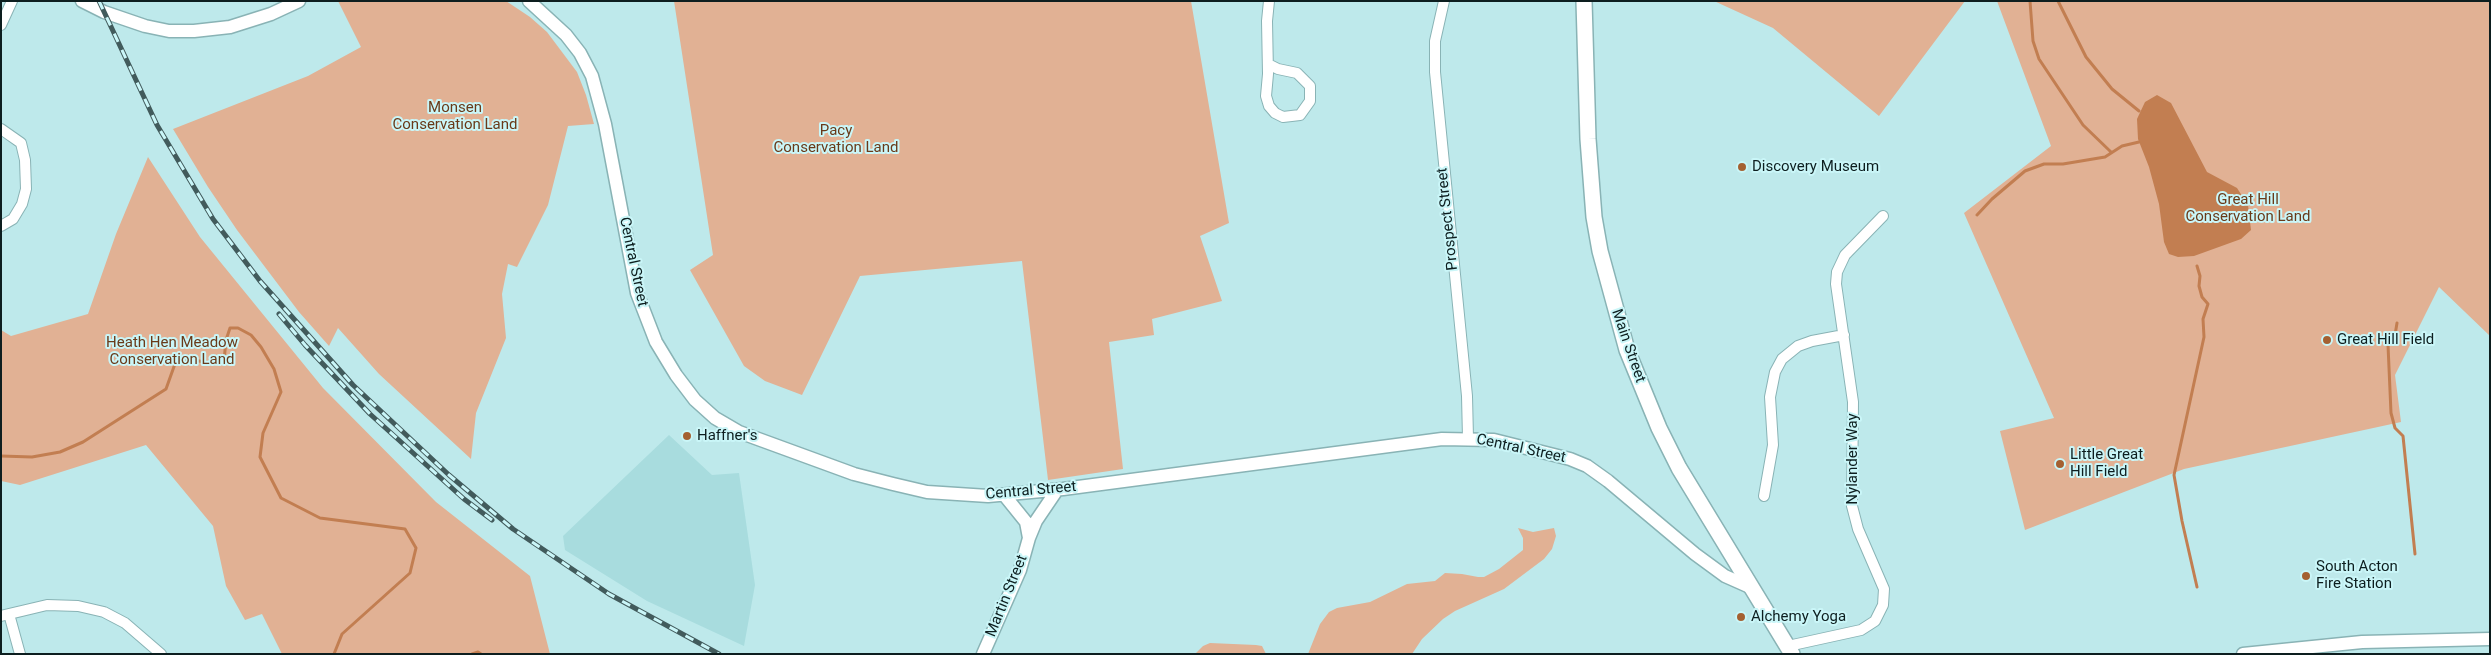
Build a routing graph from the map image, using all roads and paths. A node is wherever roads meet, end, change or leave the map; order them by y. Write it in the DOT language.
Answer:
graph roads {
  1 [pos="12,1"];
  2 [pos="82,1"];
  3 [pos="299,1"];
  4 [pos="529,1"];
  5 [pos="1269,1"];
  6 [pos="1444,1"];
  7 [pos="1584,1"];
  8 [pos="1,26"];
  9 [pos="1268,64"];
  10 [pos="1,129"];
  11 [pos="1883,216"];
  12 [pos="1,226"];
  13 [pos="1844,336"];
  14 [pos="1468,438"];
  15 [pos="1057,490"];
  16 [pos="1005,496"];
  17 [pos="1764,496"];
  18 [pos="1029,538"];
  19 [pos="1752,588"];
  20 [pos="5,615"];
  21 [pos="2490,638"];
  22 [pos="1790,650"];
  23 [pos="20,654"];
  24 [pos="160,654"];
  25 [pos="984,654"];
  26 [pos="2243,654"];
  1 -- 8 [label="street"];
  2 -- 3 [label="street"];
  4 -- 16 [label="street, Central Street"];
  5 -- 9 [label="street"];
  6 -- 14 [label="street, Prospect Street"];
  7 -- 19 [label="main road, Main Street"];
  9 -- 9 [label="street"];
  10 -- 12 [label="street"];
  11 -- 13 [label="street, Nylander Way"];
  13 -- 17 [label="street"];
  13 -- 22 [label="street, Nylander Way"];
  14 -- 15 [label="street, Central Street"];
  14 -- 19 [label="street, Central Street"];
  15 -- 16 [label="street, Central Street"];
  15 -- 18 [label="street, Martin Street"];
  16 -- 18 [label="street, Martin Street"];
  18 -- 25 [label="street, Martin Street"];
  19 -- 22 [label="main road, Main Street"];
  20 -- 23 [label="street"];
  20 -- 24 [label="street"];
  21 -- 26 [label="street"];
}
